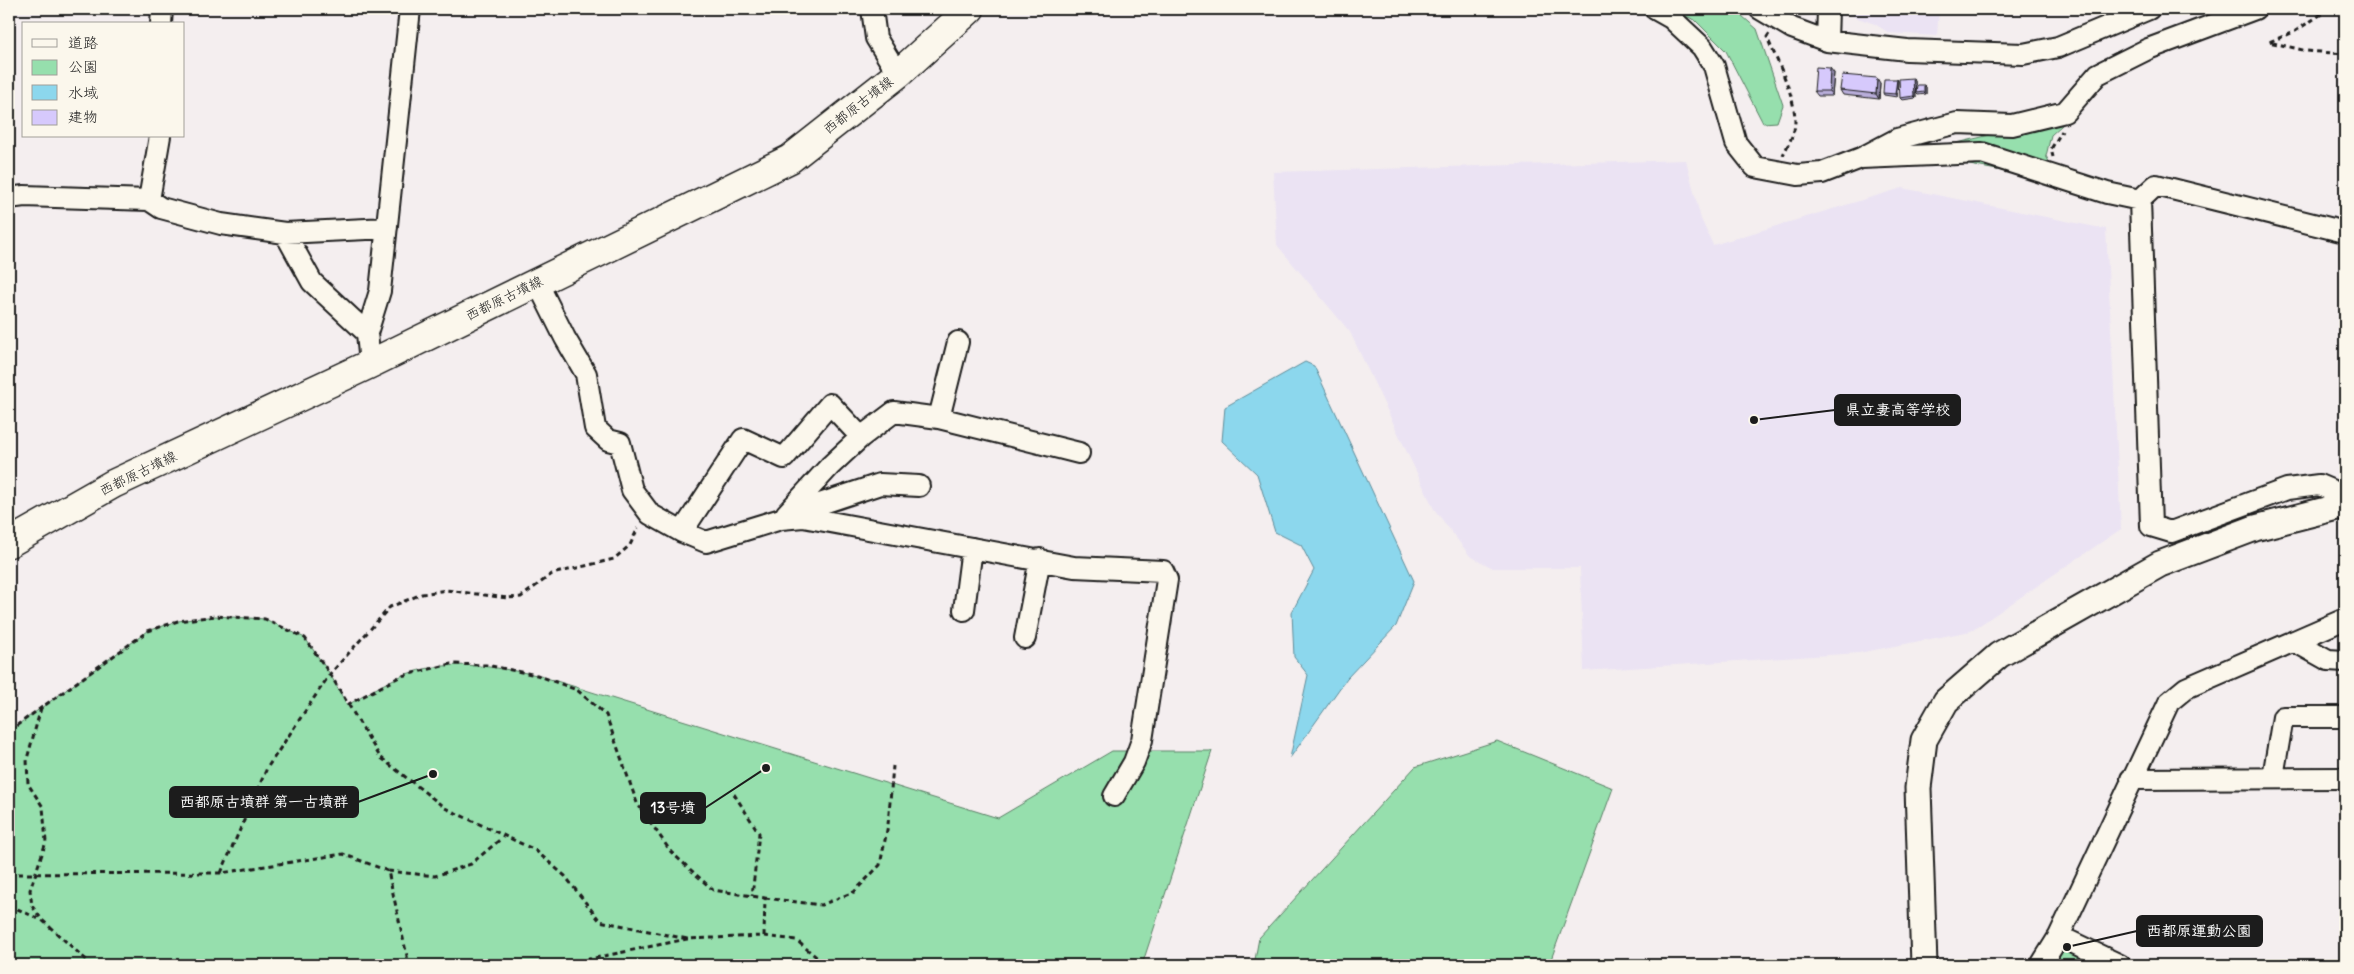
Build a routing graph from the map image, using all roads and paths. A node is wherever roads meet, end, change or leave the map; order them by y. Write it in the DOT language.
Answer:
graph roads {
  1 [pos="162,9"];
  2 [pos="410,9"];
  3 [pos="872,9"];
  4 [pos="970,9"];
  5 [pos="1655,9"];
  6 [pos="1760,9"];
  7 [pos="1828,9"];
  8 [pos="2149,9"];
  9 [pos="2255,9"];
  10 [pos="2329,9"];
  11 [pos="1777,20"];
  12 [pos="161,22"];
  13 [pos="1827,41"];
  14 [pos="2345,54"];
  15 [pos="898,74"];
  16 [pos="2067,127"];
  17 [pos="160,138"];
  18 [pos="1861,158"];
  19 [pos="2055,163"];
  20 [pos="1776,171"];
  21 [pos="9,198"];
  22 [pos="149,200"];
  23 [pos="2140,200"];
  24 [pos="388,228"];
  25 [pos="2345,232"];
  26 [pos="285,233"];
  27 [pos="537,282"];
  28 [pos="367,333"];
  29 [pos="958,342"];
  30 [pos="370,364"];
  31 [pos="939,418"];
  32 [pos="861,437"];
  33 [pos="1079,453"];
  34 [pos="919,486"];
  35 [pos="2345,496"];
  36 [pos="2345,505"];
  37 [pos="650,514"];
  38 [pos="803,517"];
  39 [pos="781,519"];
  40 [pos="682,532"];
  41 [pos="9,543"];
  42 [pos="972,548"];
  43 [pos="1040,559"];
  44 [pos="964,610"];
  45 [pos="2345,619"];
  46 [pos="1025,638"];
  47 [pos="2294,641"];
  48 [pos="2345,661"];
  49 [pos="330,674"];
  50 [pos="347,705"];
  51 [pos="42,708"];
  52 [pos="2345,717"];
  53 [pos="9,730"];
  54 [pos="893,766"];
  55 [pos="2273,777"];
  56 [pos="2345,778"];
  57 [pos="2131,779"];
  58 [pos="734,794"];
  59 [pos="1114,796"];
  60 [pos="503,837"];
  61 [pos="388,871"];
  62 [pos="221,873"];
  63 [pos="9,874"];
  64 [pos="752,896"];
  65 [pos="765,898"];
  66 [pos="9,905"];
  67 [pos="42,920"];
  68 [pos="764,936"];
  69 [pos="2059,936"];
  70 [pos="687,939"];
  71 [pos="92,965"];
  72 [pos="409,965"];
  73 [pos="560,965"];
  74 [pos="826,965"];
  75 [pos="1924,965"];
  76 [pos="2040,965"];
  77 [pos="2120,965"];
  1 -- 12 [label="street"];
  2 -- 24 [label="street"];
  3 -- 15 [label="street"];
  4 -- 15 [label="main road, 西都原古墳線"];
  5 -- 20 [label="street"];
  6 -- 11 [label="street"];
  7 -- 13 [label="street"];
  8 -- 13 [label="street"];
  9 -- 18 [label="street"];
  10 -- 14 [label="path"];
  11 -- 13 [label="street"];
  11 -- 20 [label="path"];
  15 -- 27 [label="main road, 西都原古墳線"];
  16 -- 19 [label="path"];
  17 -- 22 [label="street"];
  18 -- 20 [label="street"];
  18 -- 23 [label="street"];
  21 -- 22 [label="street"];
  22 -- 26 [label="street"];
  23 -- 25 [label="street"];
  23 -- 35 [label="street"];
  24 -- 26 [label="street"];
  24 -- 28 [label="street"];
  26 -- 28 [label="street"];
  27 -- 30 [label="main road, 西都原古墳線"];
  27 -- 37 [label="street"];
  28 -- 30 [label="street"];
  29 -- 31 [label="street"];
  30 -- 41 [label="main road, 西都原古墳線"];
  31 -- 32 [label="street"];
  31 -- 33 [label="street"];
  32 -- 39 [label="street"];
  32 -- 40 [label="street"];
  34 -- 38 [label="street"];
  36 -- 75 [label="street"];
  37 -- 40 [label="street"];
  37 -- 49 [label="path"];
  38 -- 39 [label="street"];
  38 -- 42 [label="street"];
  39 -- 40 [label="street"];
  42 -- 43 [label="street"];
  42 -- 44 [label="street"];
  43 -- 46 [label="street"];
  43 -- 59 [label="street"];
  45 -- 47 [label="street"];
  47 -- 48 [label="street"];
  47 -- 57 [label="street"];
  49 -- 50 [label="path"];
  49 -- 51 [label="path"];
  49 -- 62 [label="path"];
  50 -- 60 [label="path"];
  50 -- 64 [label="path"];
  51 -- 53 [label="path"];
  51 -- 67 [label="path"];
  52 -- 55 [label="street"];
  54 -- 65 [label="path"];
  55 -- 56 [label="street"];
  55 -- 57 [label="street"];
  57 -- 69 [label="street"];
  58 -- 64 [label="path"];
  60 -- 61 [label="path"];
  60 -- 70 [label="path"];
  61 -- 62 [label="path"];
  61 -- 72 [label="path"];
  62 -- 63 [label="path"];
  64 -- 65 [label="path"];
  65 -- 68 [label="path"];
  66 -- 67 [label="path"];
  67 -- 71 [label="path"];
  68 -- 70 [label="path"];
  68 -- 74 [label="path"];
  69 -- 76 [label="street"];
  69 -- 77 [label="street"];
  70 -- 73 [label="path"];
}
